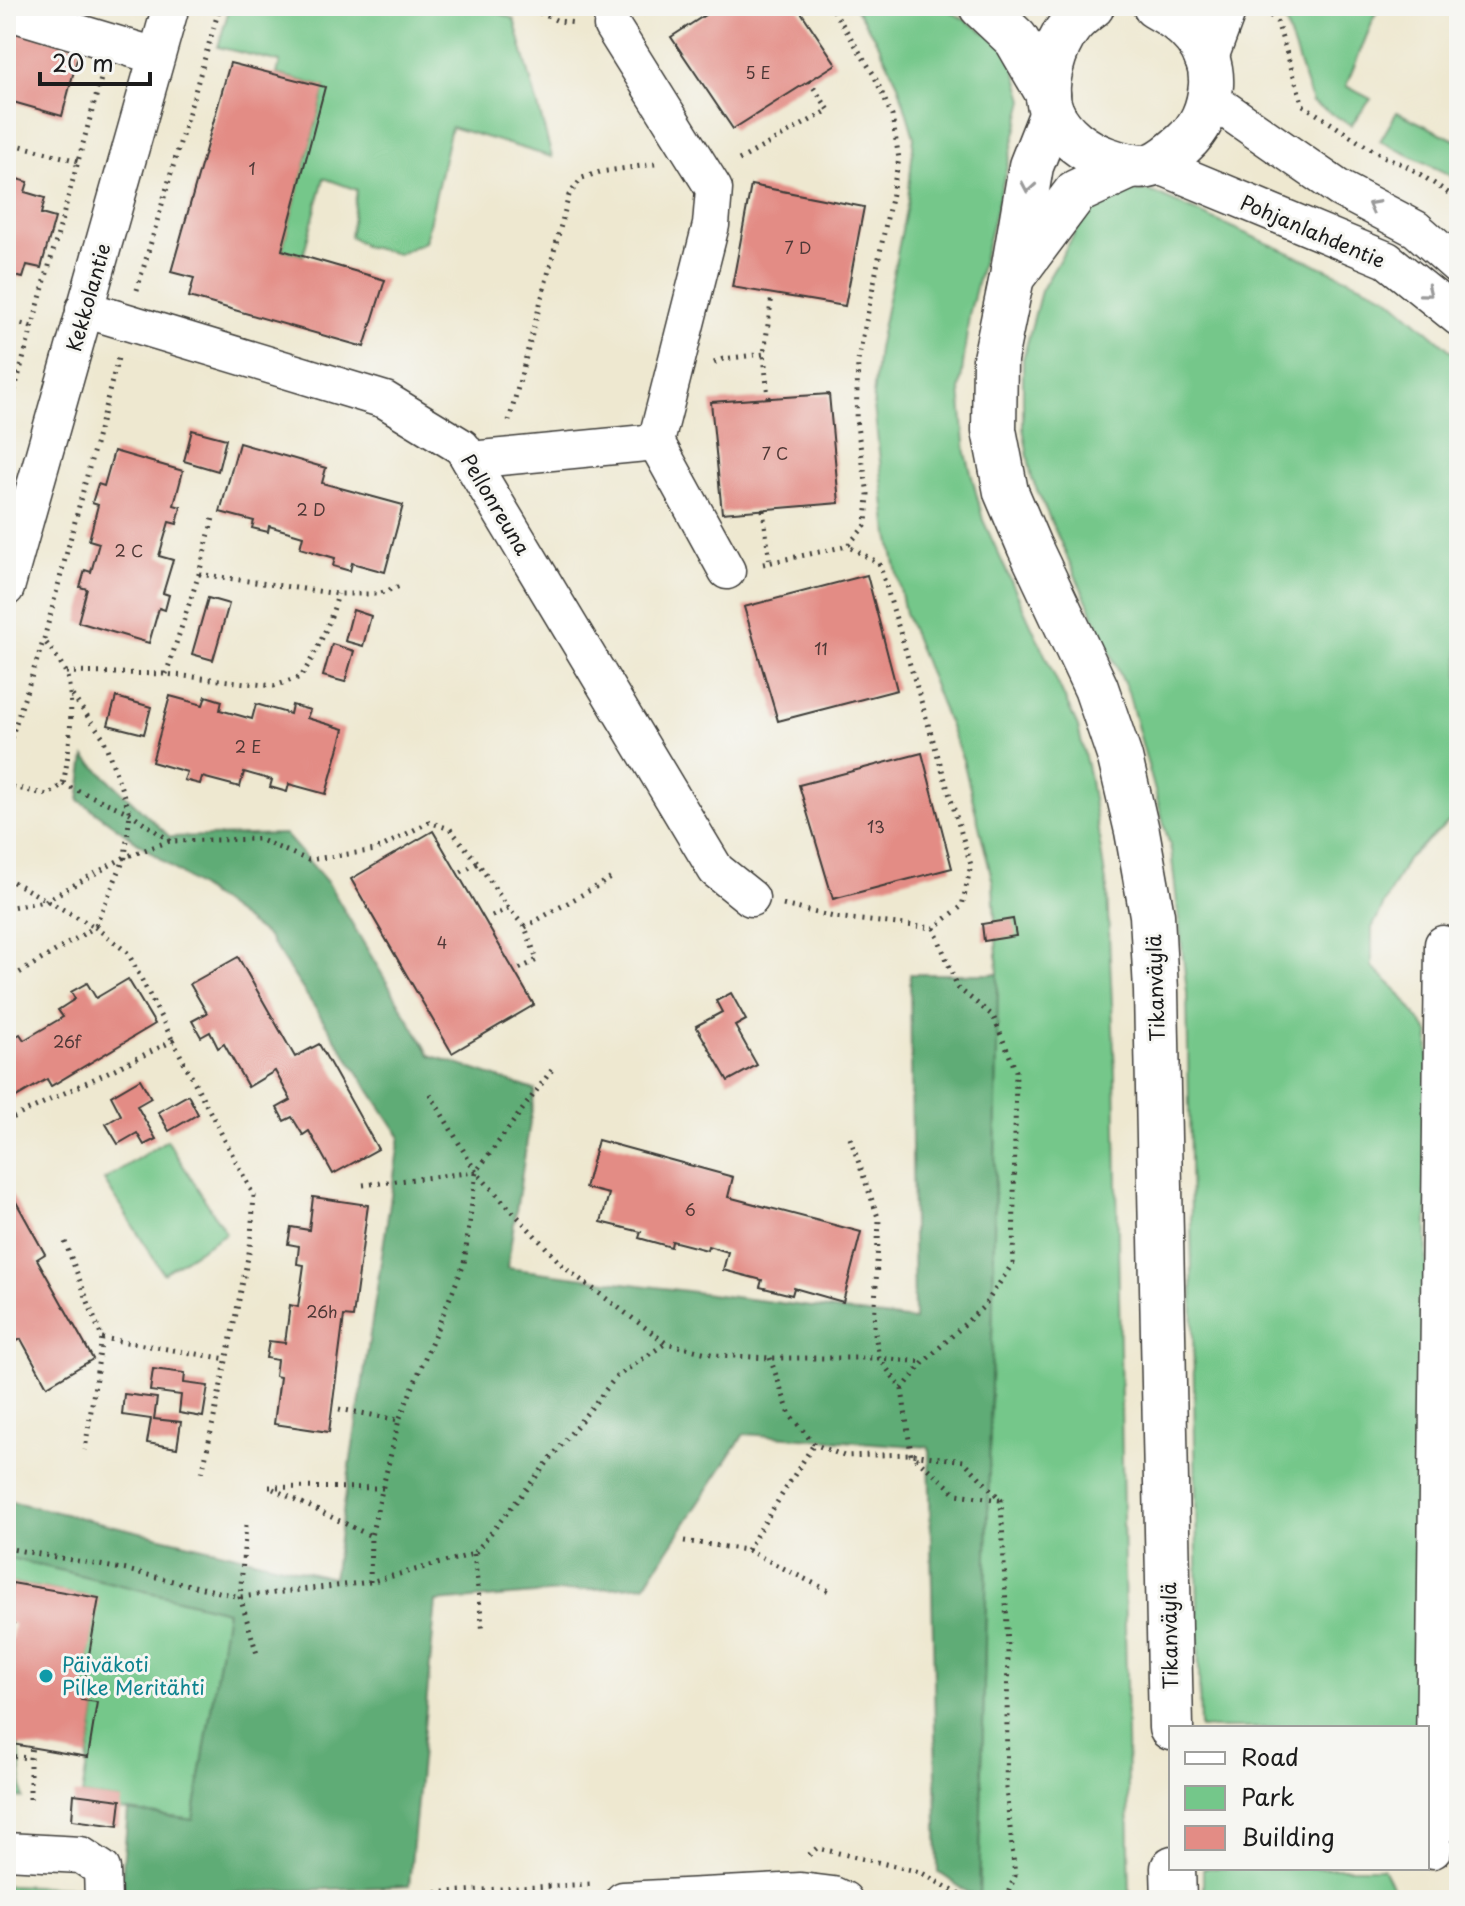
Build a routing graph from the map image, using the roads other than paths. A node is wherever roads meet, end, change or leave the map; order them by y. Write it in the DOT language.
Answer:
graph roads {
  1 [pos="171,6"];
  2 [pos="981,6"];
  3 [pos="1092,6"];
  4 [pos="1155,6"];
  5 [pos="1225,6"];
  6 [pos="6,11"];
  7 [pos="612,26"];
  8 [pos="156,56"];
  9 [pos="1207,77"];
  10 [pos="1050,103"];
  11 [pos="1144,165"];
  12 [pos="1459,267"];
  13 [pos="1012,277"];
  14 [pos="84,309"];
  15 [pos="1459,318"];
  16 [pos="656,442"];
  17 [pos="485,458"];
  18 [pos="11,551"];
  19 [pos="727,571"];
  20 [pos="6,588"];
  21 [pos="751,898"];
  22 [pos="1443,944"];
  23 [pos="1448,1592"];
  24 [pos="1171,1726"];
  25 [pos="1433,1850"];
  26 [pos="6,1851"];
  27 [pos="1173,1870"];
  28 [pos="103,1900"];
  29 [pos="623,1900"];
  30 [pos="844,1900"];
  31 [pos="1174,1900"];
  1 -- 8 [label="street, Kekkolantie"];
  2 -- 10 [label="main road"];
  3 -- 10 [label="main road, Tikanväylä"];
  4 -- 9 [label="main road"];
  5 -- 9 [label="main road, Tikanväylä"];
  6 -- 8 [label="street"];
  7 -- 16 [label="street"];
  8 -- 14 [label="street, Kekkolantie"];
  9 -- 11 [label="main road, Tikanväylä"];
  12 -- 9 [label="street, one-way"];
  10 -- 11 [label="main road"];
  10 -- 13 [label="main road, Tikanväylä, one-way"];
  11 -- 13 [label="main road, Tikanväylä"];
  11 -- 15 [label="street, Pohjanlahdentie, one-way"];
  13 -- 24 [label="main road, Tikanväylä"];
  14 -- 17 [label="street, Pellonreuna"];
  14 -- 18 [label="street, Kekkolantie"];
  16 -- 17 [label="street"];
  16 -- 19 [label="street"];
  17 -- 21 [label="street, Pellonreuna"];
  18 -- 20 [label="street, Kekkolantie"];
  22 -- 23 [label="street"];
  23 -- 25 [label="street"];
  26 -- 28 [label="street"];
  27 -- 31 [label="main road"];
  29 -- 30 [label="street"];
}
